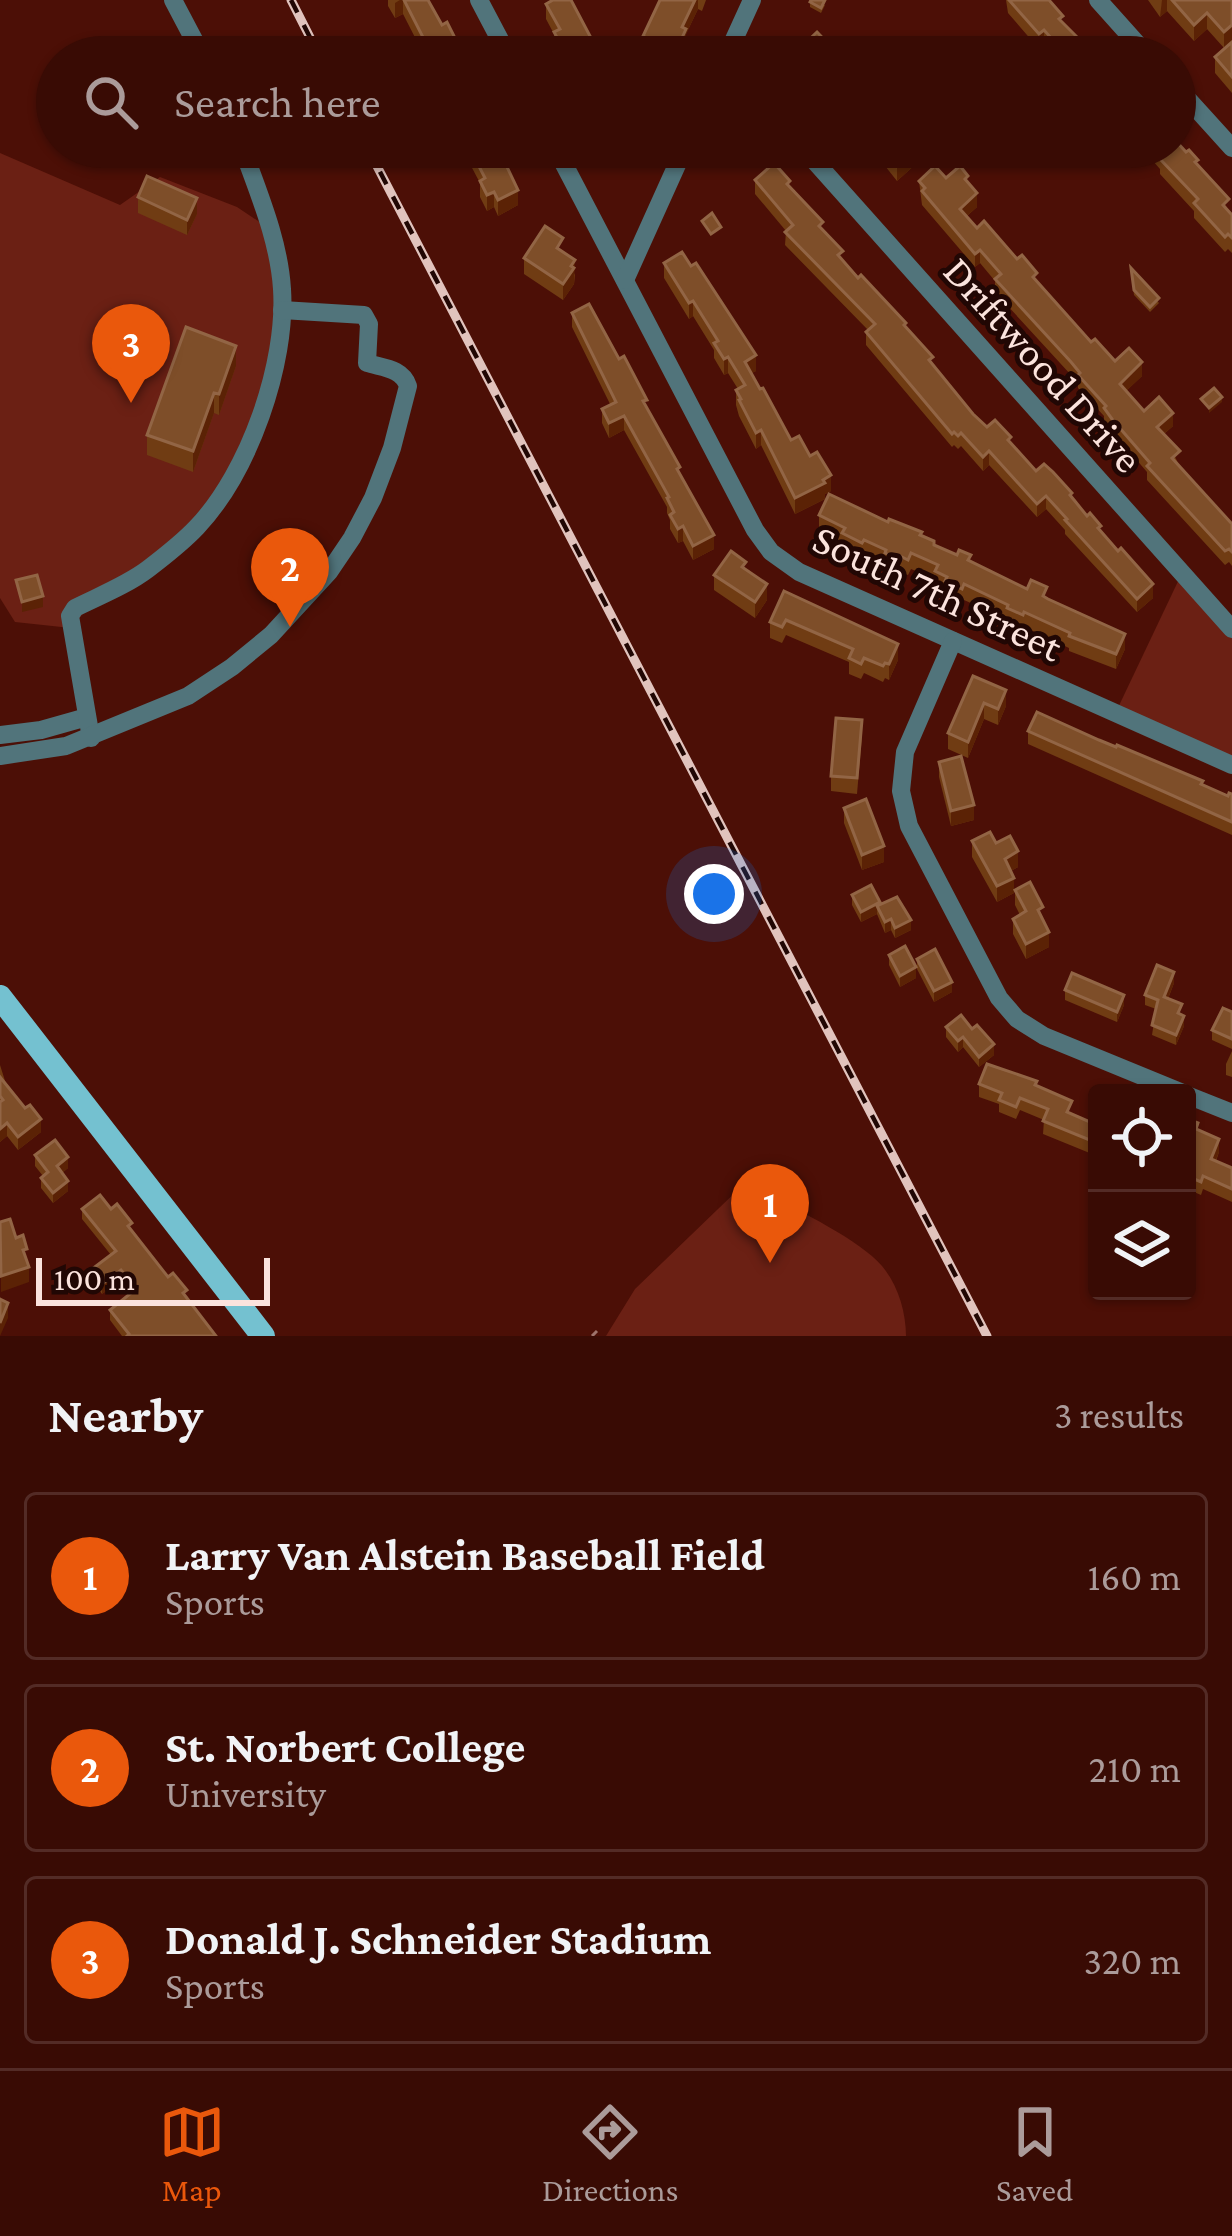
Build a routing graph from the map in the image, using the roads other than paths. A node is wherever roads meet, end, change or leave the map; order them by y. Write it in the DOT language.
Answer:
graph roads {
  1 [pos="173,0"];
  2 [pos="479,0"];
  3 [pos="752,0"];
  4 [pos="1098,0"];
  5 [pos="192,36"];
  6 [pos="497,36"];
  7 [pos="736,36"];
  8 [pos="1130,36"];
  9 [pos="1196,108"];
  10 [pos="1232,148"];
  11 [pos="249,168"];
  12 [pos="566,168"];
  13 [pos="676,168"];
  14 [pos="821,168"];
  15 [pos="625,280"];
  16 [pos="282,310"];
  17 [pos="1232,629"];
  18 [pos="953,641"];
  19 [pos="87,718"];
  20 [pos="0,735"];
  21 [pos="91,738"];
  22 [pos="0,756"];
  23 [pos="1231,763"];
  24 [pos="0,998"];
  25 [pos="1161,1084"];
  26 [pos="1196,1098"];
  27 [pos="1232,1113"];
  28 [pos="263,1336"];
  1 -- 5 [label="street"];
  2 -- 6 [label="street"];
  3 -- 7 [label="street"];
  4 -- 8 [label="street"];
  9 -- 10 [label="street"];
  11 -- 16 [label="street"];
  12 -- 15 [label="street, South 7th Street"];
  13 -- 15 [label="street"];
  14 -- 17 [label="street, Driftwood Drive"];
  15 -- 18 [label="street, South 7th Street"];
  16 -- 19 [label="street"];
  16 -- 21 [label="street"];
  18 -- 23 [label="street, South 7th Street"];
  18 -- 25 [label="street"];
  19 -- 20 [label="street"];
  19 -- 21 [label="street"];
  21 -- 22 [label="street"];
  24 -- 28 [label="main road"];
  26 -- 27 [label="street"];
}
